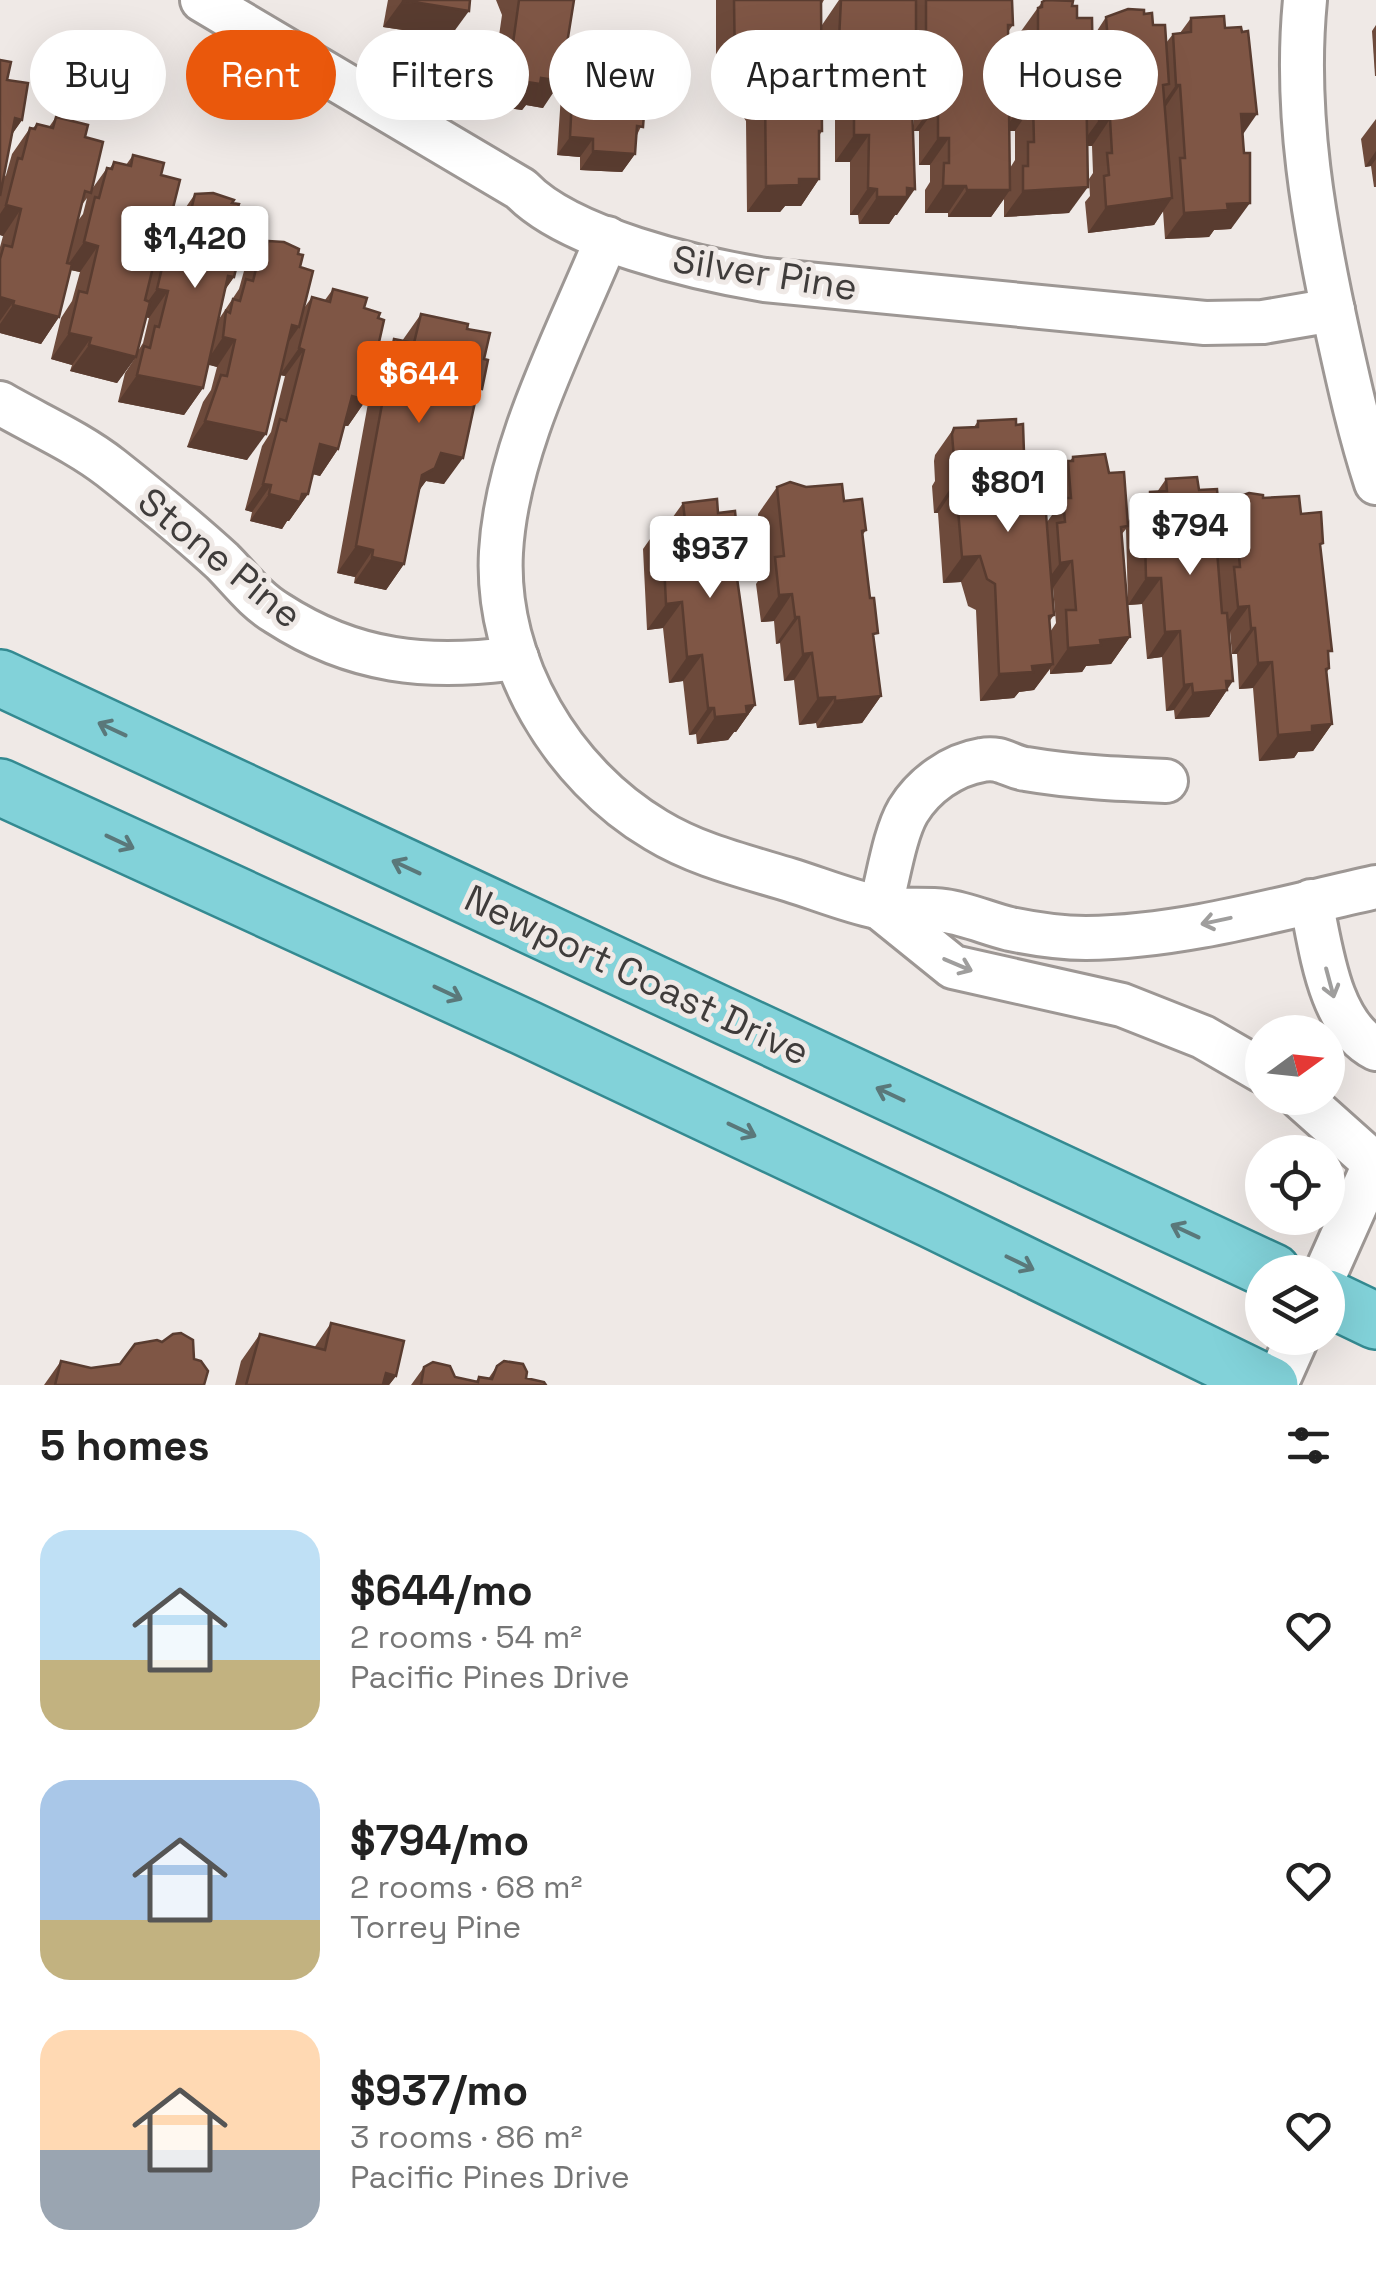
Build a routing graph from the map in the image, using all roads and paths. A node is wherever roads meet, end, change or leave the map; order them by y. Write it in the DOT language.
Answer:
graph roads {
  1 [pos="202,0"];
  2 [pos="1305,0"];
  3 [pos="607,238"];
  4 [pos="1333,310"];
  5 [pos="0,402"];
  6 [pos="1376,483"];
  7 [pos="517,658"];
  8 [pos="0,678"];
  9 [pos="1166,780"];
  10 [pos="0,787"];
  11 [pos="1376,887"];
  12 [pos="1311,901"];
  13 [pos="880,908"];
  14 [pos="1376,1049"];
  15 [pos="1245,1061"];
  16 [pos="1321,1115"];
  17 [pos="1375,1162"];
  18 [pos="1334,1255"];
  19 [pos="1245,1259"];
  20 [pos="1345,1306"];
  21 [pos="1376,1322"];
  22 [pos="1289,1355"];
  23 [pos="1273,1385"];
  1 -- 3 [label="street, Silver Pine"];
  2 -- 4 [label="street"];
  3 -- 4 [label="street, Silver Pine"];
  3 -- 7 [label="street"];
  4 -- 6 [label="street"];
  5 -- 7 [label="street, Stone Pine"];
  7 -- 13 [label="street"];
  19 -- 8 [label="main road, Newport Coast Drive, one-way"];
  9 -- 13 [label="street"];
  10 -- 23 [label="main road, one-way"];
  11 -- 12 [label="street"];
  12 -- 13 [label="street, one-way"];
  12 -- 14 [label="street, one-way"];
  13 -- 15 [label="street, one-way"];
  16 -- 17 [label="street"];
  17 -- 18 [label="street"];
  20 -- 21 [label="main road"];
  22 -- 23 [label="street"];
}
